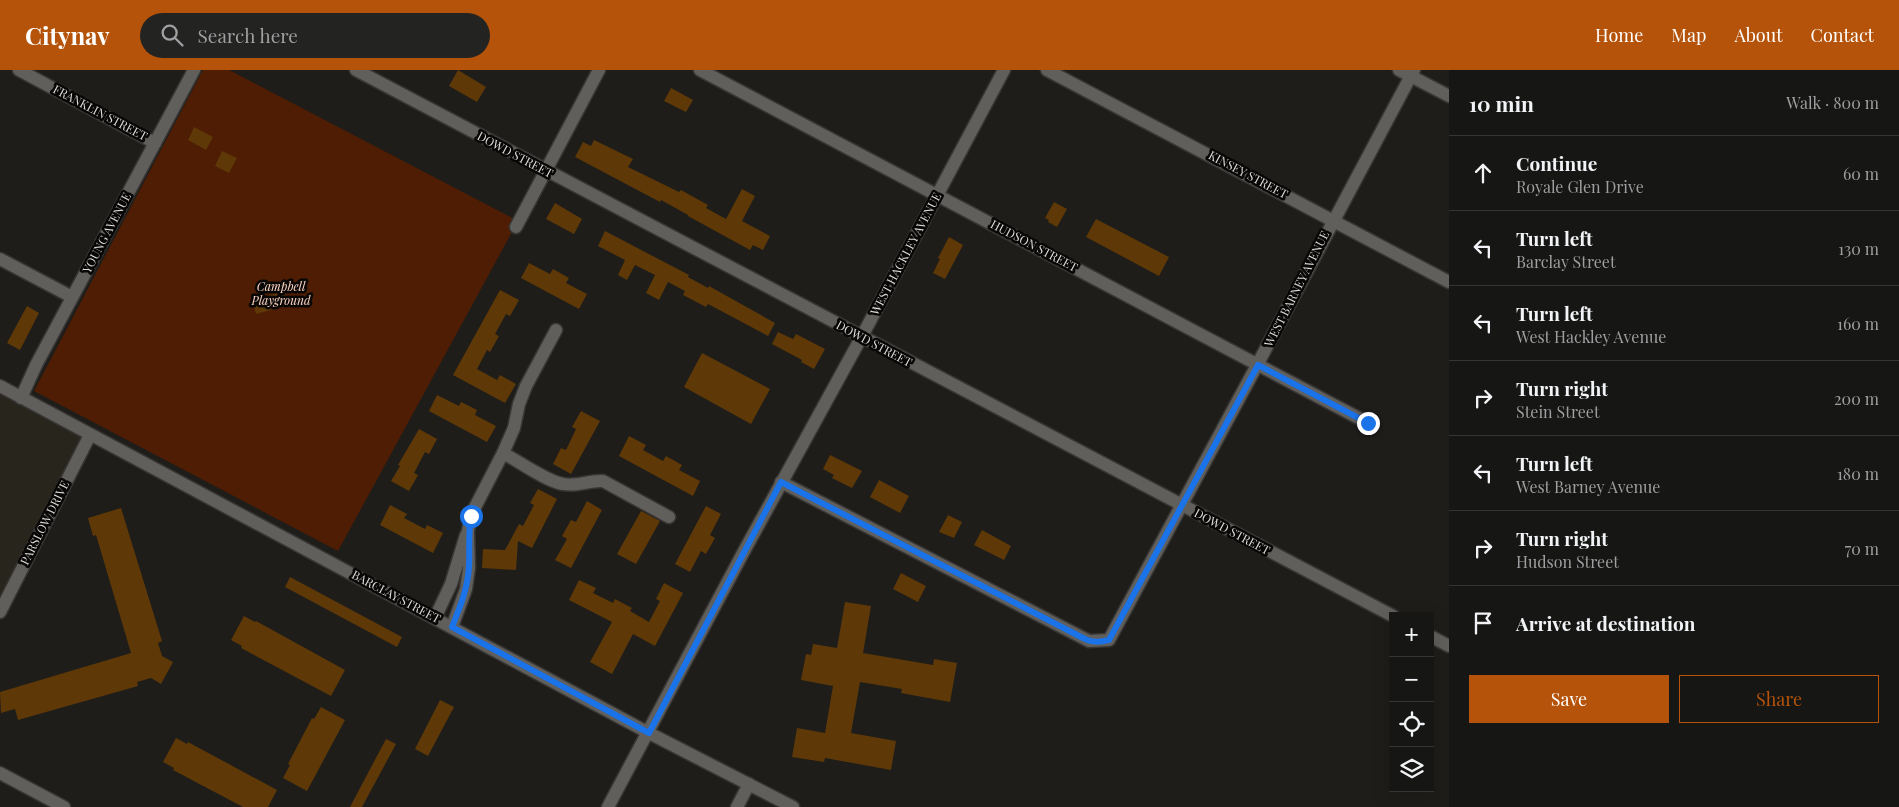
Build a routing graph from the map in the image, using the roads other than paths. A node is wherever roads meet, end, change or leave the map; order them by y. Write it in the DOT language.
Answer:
graph roads {
  1 [pos="19,70"];
  2 [pos="194,70"];
  3 [pos="356,70"];
  4 [pos="599,70"];
  5 [pos="700,70"];
  6 [pos="1004,70"];
  7 [pos="1047,70"];
  8 [pos="1399,70"];
  9 [pos="1413,73"];
  10 [pos="1449,96"];
  11 [pos="155,143"];
  12 [pos="545,171"];
  13 [pos="937,195"];
  14 [pos="1333,220"];
  15 [pos="516,226"];
  16 [pos="0,259"];
  17 [pos="1449,282"];
  18 [pos="72,298"];
  19 [pos="556,330"];
  20 [pos="861,338"];
  21 [pos="1258,365"];
  22 [pos="0,386"];
  23 [pos="22,398"];
  24 [pos="1368,423"];
  25 [pos="90,435"];
  26 [pos="503,453"];
  27 [pos="781,482"];
  28 [pos="1182,506"];
  29 [pos="669,517"];
  30 [pos="468,531"];
  31 [pos="0,612"];
  32 [pos="1389,614"];
  33 [pos="434,618"];
  34 [pos="452,627"];
  35 [pos="1434,638"];
  36 [pos="1449,646"];
  37 [pos="649,733"];
  38 [pos="0,773"];
  39 [pos="749,784"];
  40 [pos="64,807"];
  41 [pos="608,807"];
  42 [pos="737,807"];
  43 [pos="793,807"];
  1 -- 11 [label="street, FRANKLIN STREET"];
  2 -- 11 [label="street, YOUNG AVENUE"];
  3 -- 12 [label="street, DOWD STREET"];
  4 -- 12 [label="street"];
  5 -- 13 [label="street, HUDSON STREET"];
  6 -- 13 [label="street, WEST HACKLEY AVENUE"];
  7 -- 14 [label="street, KINSEY STREET"];
  8 -- 9 [label="street"];
  9 -- 10 [label="street"];
  9 -- 14 [label="street, WEST BARNEY AVENUE"];
  11 -- 18 [label="street, YOUNG AVENUE"];
  12 -- 15 [label="street"];
  12 -- 20 [label="street, DOWD STREET"];
  13 -- 20 [label="street, WEST HACKLEY AVENUE"];
  13 -- 21 [label="street, HUDSON STREET"];
  14 -- 17 [label="street, KINSEY STREET"];
  14 -- 21 [label="street, WEST BARNEY AVENUE"];
  16 -- 18 [label="street"];
  18 -- 23 [label="street, YOUNG AVENUE"];
  19 -- 26 [label="street"];
  20 -- 27 [label="street, WEST HACKLEY AVENUE"];
  20 -- 28 [label="street, DOWD STREET"];
  21 -- 24 [label="street, HUDSON STREET"];
  21 -- 28 [label="street, WEST BARNEY AVENUE"];
  22 -- 23 [label="street, BARCLAY STREET"];
  23 -- 25 [label="street, BARCLAY STREET"];
  25 -- 31 [label="street, PARSLOW DRIVE"];
  25 -- 33 [label="street, BARCLAY STREET"];
  26 -- 29 [label="street"];
  26 -- 30 [label="street"];
  27 -- 28 [label="street, WEST BARNEY AVENUE"];
  27 -- 37 [label="street, WEST HACKLEY AVENUE"];
  28 -- 32 [label="street, DOWD STREET"];
  30 -- 33 [label="street"];
  30 -- 34 [label="street"];
  33 -- 34 [label="street, BARCLAY STREET"];
  34 -- 37 [label="street, BARCLAY STREET"];
  35 -- 36 [label="street"];
  37 -- 39 [label="street, BARCLAY STREET"];
  37 -- 41 [label="street, WEST HACKLEY AVENUE"];
  38 -- 40 [label="street"];
  39 -- 42 [label="street"];
  39 -- 43 [label="street, BARCLAY STREET"];
}
